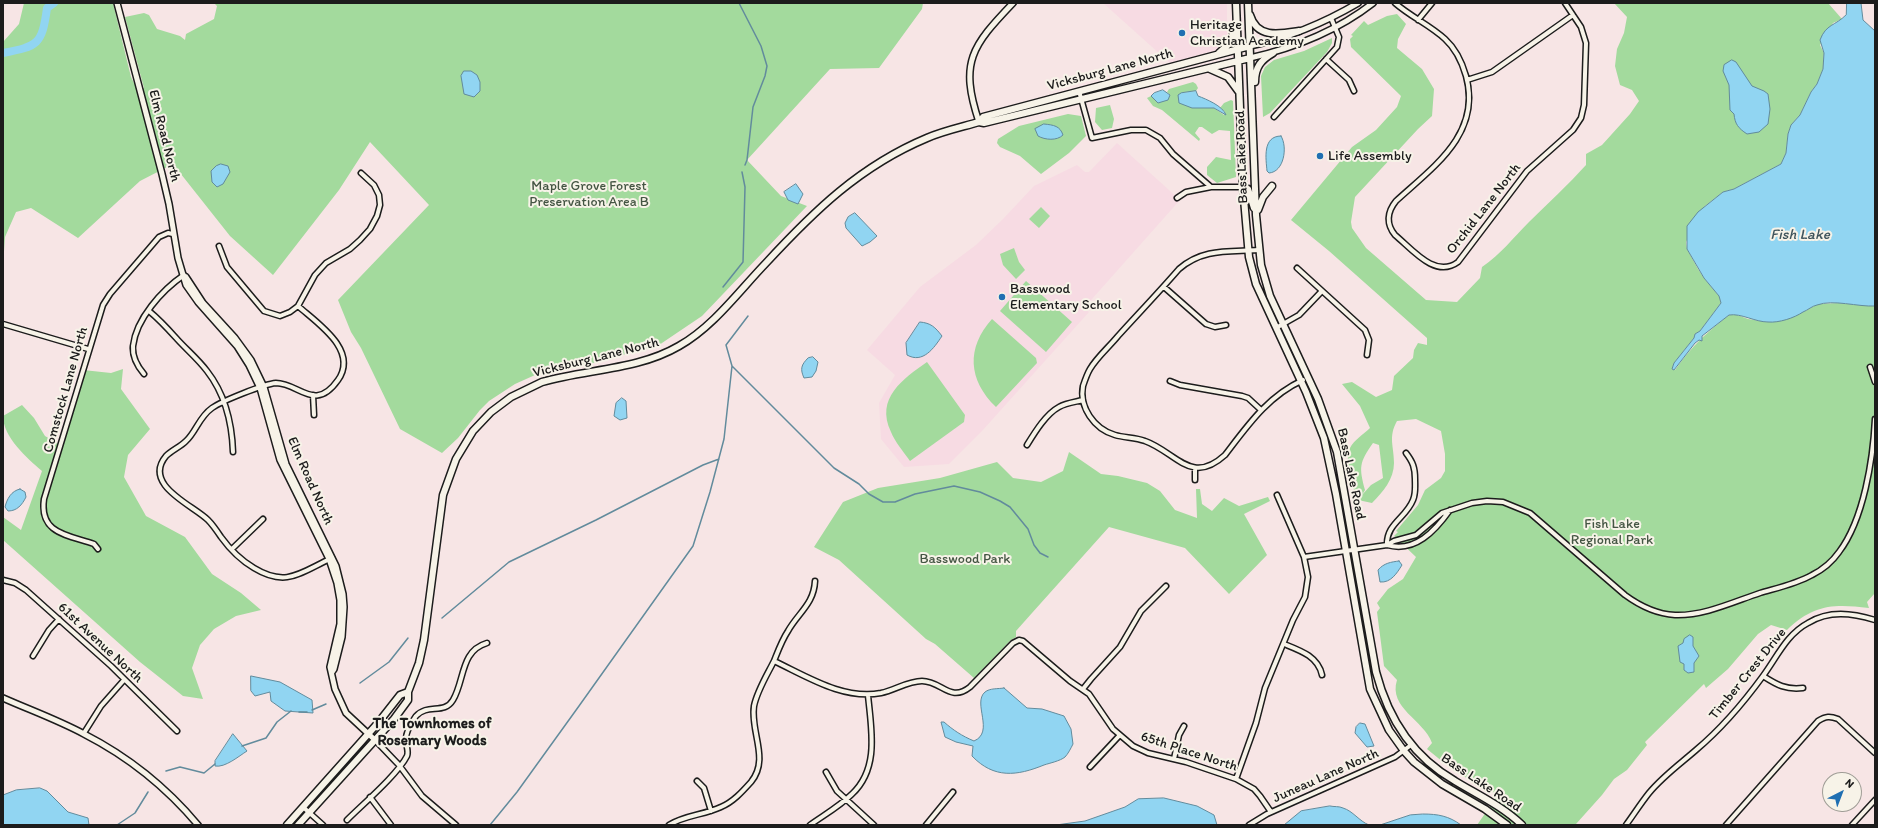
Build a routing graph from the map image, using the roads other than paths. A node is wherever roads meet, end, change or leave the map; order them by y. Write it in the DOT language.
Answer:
graph roads {
  1 [pos="117,3"];
  2 [pos="1013,3"];
  3 [pos="1236,3"];
  4 [pos="1358,3"];
  5 [pos="1372,3"];
  6 [pos="1395,3"];
  7 [pos="1432,3"];
  8 [pos="1565,3"];
  9 [pos="1248,4"];
  10 [pos="1573,15"];
  11 [pos="1331,18"];
  12 [pos="1418,20"];
  13 [pos="1237,25"];
  14 [pos="1335,27"];
  15 [pos="1299,31"];
  16 [pos="1250,46"];
  17 [pos="1238,49"];
  18 [pos="1273,53"];
  19 [pos="1218,54"];
  20 [pos="1250,58"];
  21 [pos="1326,59"];
  22 [pos="1239,61"];
  23 [pos="1208,69"];
  24 [pos="1467,80"];
  25 [pos="1079,91"];
  26 [pos="1354,91"];
  27 [pos="1240,93"];
  28 [pos="1082,100"];
  29 [pos="1274,117"];
  30 [pos="979,122"];
  31 [pos="1254,151"];
  32 [pos="361,173"];
  33 [pos="1272,186"];
  34 [pos="1210,187"];
  35 [pos="1243,187"];
  36 [pos="1177,198"];
  37 [pos="1256,215"];
  38 [pos="173,234"];
  39 [pos="219,246"];
  40 [pos="1248,250"];
  41 [pos="1258,250"];
  42 [pos="1297,268"];
  43 [pos="184,275"];
  44 [pos="1164,286"];
  45 [pos="1321,292"];
  46 [pos="298,306"];
  47 [pos="149,311"];
  48 [pos="3,324"];
  49 [pos="1283,324"];
  50 [pos="1226,325"];
  51 [pos="1276,328"];
  52 [pos="88,349"];
  53 [pos="1368,355"];
  54 [pos="1870,367"];
  55 [pos="144,374"];
  56 [pos="1308,378"];
  57 [pos="1170,381"];
  58 [pos="1301,381"];
  59 [pos="1875,382"];
  60 [pos="262,387"];
  61 [pos="313,395"];
  62 [pos="1083,400"];
  63 [pos="224,402"];
  64 [pos="1261,410"];
  65 [pos="314,415"];
  66 [pos="1875,419"];
  67 [pos="1027,445"];
  68 [pos="233,452"];
  69 [pos="1406,453"];
  70 [pos="1195,468"];
  71 [pos="1195,480"];
  72 [pos="1277,495"];
  73 [pos="1450,510"];
  74 [pos="263,519"];
  75 [pos="1387,545"];
  76 [pos="232,548"];
  77 [pos="98,549"];
  78 [pos="1355,550"];
  79 [pos="1345,551"];
  80 [pos="1304,557"];
  81 [pos="330,558"];
  82 [pos="3,580"];
  83 [pos="815,582"];
  84 [pos="1166,586"];
  85 [pos="59,619"];
  86 [pos="1875,620"];
  87 [pos="487,643"];
  88 [pos="1284,644"];
  89 [pos="33,656"];
  90 [pos="774,661"];
  91 [pos="1322,675"];
  92 [pos="1764,676"];
  93 [pos="124,680"];
  94 [pos="1803,688"];
  95 [pos="1083,689"];
  96 [pos="408,692"];
  97 [pos="868,695"];
  98 [pos="3,698"];
  99 [pos="1184,726"];
  100 [pos="177,731"];
  101 [pos="84,733"];
  102 [pos="368,734"];
  103 [pos="1119,736"];
  104 [pos="375,740"];
  105 [pos="1411,745"];
  106 [pos="1404,751"];
  107 [pos="1875,753"];
  108 [pos="1174,759"];
  109 [pos="400,765"];
  110 [pos="1090,767"];
  111 [pos="826,772"];
  112 [pos="1236,779"];
  113 [pos="697,782"];
  114 [pos="953,792"];
  115 [pos="370,797"];
  116 [pos="846,800"];
  117 [pos="1875,800"];
  118 [pos="303,807"];
  119 [pos="711,811"];
  120 [pos="309,812"];
  121 [pos="1271,812"];
  122 [pos="347,820"];
  123 [pos="198,825"];
  124 [pos="287,825"];
  125 [pos="298,825"];
  126 [pos="323,825"];
  127 [pos="391,825"];
  128 [pos="456,825"];
  129 [pos="669,825"];
  130 [pos="810,825"];
  131 [pos="874,825"];
  132 [pos="926,825"];
  133 [pos="1249,825"];
  134 [pos="1507,825"];
  135 [pos="1522,825"];
  136 [pos="1626,825"];
  137 [pos="1726,825"];
  138 [pos="1852,825"];
  1 -- 38 [label="street, Elm Road North"];
  2 -- 30 [label="street"];
  3 -- 13 [label="main road, Bass Lake Road"];
  4 -- 11 [label="street"];
  5 -- 14 [label="street"];
  6 -- 12 [label="street"];
  7 -- 12 [label="street"];
  8 -- 10 [label="street, Orchid Lane North"];
  9 -- 15 [label="main road"];
  9 -- 16 [label="main road, Bass Lake Road"];
  10 -- 24 [label="street"];
  10 -- 24 [label="street, Orchid Lane North"];
  11 -- 14 [label="street"];
  11 -- 15 [label="street"];
  12 -- 24 [label="street"];
  13 -- 17 [label="main road, Bass Lake Road"];
  13 -- 19 [label="main road"];
  14 -- 18 [label="street"];
  14 -- 21 [label="street"];
  15 -- 16 [label="street"];
  16 -- 17 [label="main road, Vicksburg Lane North"];
  16 -- 20 [label="main road, Bass Lake Road"];
  17 -- 19 [label="main road, Vicksburg Lane North"];
  17 -- 22 [label="main road, Bass Lake Road"];
  18 -- 20 [label="street"];
  18 -- 31 [label="main road"];
  19 -- 25 [label="main road, Vicksburg Lane North"];
  20 -- 22 [label="main road, Vicksburg Lane North"];
  20 -- 31 [label="main road, Bass Lake Road"];
  21 -- 26 [label="street"];
  21 -- 29 [label="street"];
  22 -- 23 [label="main road, Vicksburg Lane North"];
  22 -- 27 [label="main road, Bass Lake Road"];
  23 -- 27 [label="main road"];
  23 -- 28 [label="main road, Vicksburg Lane North"];
  25 -- 28 [label="street"];
  25 -- 30 [label="main road, Vicksburg Lane North"];
  27 -- 35 [label="main road, Bass Lake Road"];
  28 -- 30 [label="main road, Vicksburg Lane North"];
  28 -- 34 [label="street"];
  30 -- 96 [label="main road, Vicksburg Lane North"];
  31 -- 37 [label="main road, Bass Lake Road"];
  32 -- 46 [label="street"];
  33 -- 37 [label="main road"];
  34 -- 35 [label="street"];
  34 -- 36 [label="street"];
  35 -- 37 [label="main road"];
  35 -- 40 [label="main road, Bass Lake Road"];
  37 -- 41 [label="main road, Bass Lake Road"];
  38 -- 43 [label="street, Elm Road North"];
  38 -- 52 [label="street, Comstock Lane North"];
  39 -- 46 [label="street"];
  40 -- 41 [label="street"];
  40 -- 44 [label="street"];
  40 -- 51 [label="main road, Bass Lake Road"];
  41 -- 49 [label="main road, Bass Lake Road"];
  42 -- 45 [label="street"];
  43 -- 47 [label="street"];
  43 -- 60 [label="street, Elm Road North"];
  44 -- 50 [label="street"];
  44 -- 62 [label="street"];
  45 -- 49 [label="street"];
  45 -- 53 [label="street"];
  46 -- 61 [label="street"];
  47 -- 55 [label="street"];
  47 -- 63 [label="street"];
  48 -- 52 [label="street"];
  49 -- 51 [label="street"];
  49 -- 56 [label="main road, Bass Lake Road"];
  51 -- 58 [label="main road, Bass Lake Road"];
  52 -- 77 [label="street, Comstock Lane North"];
  54 -- 59 [label="street"];
  56 -- 58 [label="street"];
  56 -- 78 [label="main road, Bass Lake Road"];
  57 -- 64 [label="street"];
  58 -- 64 [label="street"];
  58 -- 79 [label="main road, Bass Lake Road"];
  60 -- 61 [label="street"];
  60 -- 63 [label="street"];
  60 -- 81 [label="street, Elm Road North"];
  61 -- 65 [label="street"];
  62 -- 67 [label="street"];
  62 -- 70 [label="street"];
  63 -- 68 [label="street"];
  63 -- 76 [label="street"];
  64 -- 70 [label="street"];
  66 -- 73 [label="street"];
  69 -- 75 [label="street"];
  70 -- 71 [label="street"];
  72 -- 80 [label="street"];
  73 -- 75 [label="street"];
  73 -- 75 [label="street"];
  74 -- 76 [label="street"];
  75 -- 78 [label="street"];
  76 -- 81 [label="street"];
  78 -- 79 [label="street"];
  78 -- 105 [label="main road, Bass Lake Road"];
  79 -- 80 [label="street"];
  79 -- 106 [label="main road, Bass Lake Road"];
  80 -- 88 [label="street"];
  81 -- 102 [label="street, Elm Road North"];
  82 -- 85 [label="street, 61st Avenue North"];
  83 -- 90 [label="street"];
  84 -- 95 [label="street"];
  85 -- 89 [label="street"];
  85 -- 93 [label="street, 61st Avenue North"];
  86 -- 92 [label="street, Timber Crest Drive"];
  87 -- 109 [label="street"];
  88 -- 91 [label="street"];
  88 -- 112 [label="street"];
  90 -- 97 [label="street"];
  90 -- 119 [label="street"];
  92 -- 94 [label="street"];
  92 -- 136 [label="street, Timber Crest Drive"];
  93 -- 100 [label="street, 61st Avenue North"];
  93 -- 101 [label="street"];
  95 -- 97 [label="street, 65th Place North"];
  95 -- 103 [label="street, 65th Place North"];
  96 -- 102 [label="main road, Vicksburg Lane North"];
  96 -- 104 [label="main road, Vicksburg Lane North"];
  97 -- 116 [label="street"];
  98 -- 101 [label="street"];
  99 -- 108 [label="street"];
  101 -- 123 [label="street"];
  102 -- 104 [label="street, Elm Road North"];
  102 -- 118 [label="main road, Vicksburg Lane North"];
  103 -- 108 [label="street, 65th Place North"];
  103 -- 110 [label="street"];
  104 -- 109 [label="street, Elm Road North"];
  104 -- 120 [label="main road, Vicksburg Lane North"];
  105 -- 106 [label="street, Juneau Lane North"];
  105 -- 135 [label="main road, Bass Lake Road"];
  106 -- 121 [label="street, Juneau Lane North"];
  106 -- 134 [label="main road, Bass Lake Road"];
  107 -- 137 [label="street"];
  108 -- 112 [label="street, 65th Place North"];
  109 -- 115 [label="street"];
  109 -- 128 [label="street, Elm Road North"];
  111 -- 116 [label="street"];
  112 -- 121 [label="street, 65th Place North"];
  113 -- 119 [label="street"];
  114 -- 132 [label="street"];
  115 -- 122 [label="street"];
  115 -- 127 [label="street"];
  116 -- 130 [label="street"];
  116 -- 131 [label="street"];
  117 -- 138 [label="street"];
  118 -- 120 [label="street"];
  118 -- 124 [label="main road, Vicksburg Lane North"];
  119 -- 129 [label="street"];
  120 -- 125 [label="main road, Vicksburg Lane North"];
  120 -- 126 [label="street"];
  121 -- 133 [label="street, Juneau Lane North"];
}
